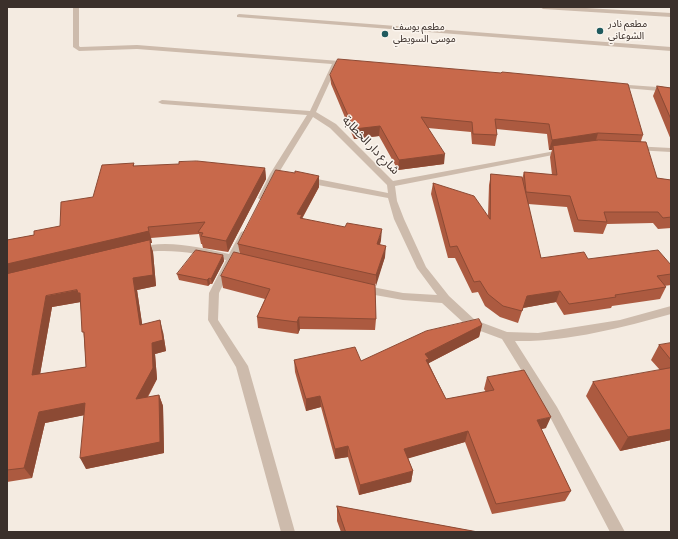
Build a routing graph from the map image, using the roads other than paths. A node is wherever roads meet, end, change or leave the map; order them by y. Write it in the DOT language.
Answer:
graph roads {
  1 [pos="76,7"];
  2 [pos="543,7"];
  3 [pos="671,15"];
  4 [pos="239,16"];
  5 [pos="671,49"];
  6 [pos="336,62"];
  7 [pos="360,64"];
  8 [pos="610,85"];
  9 [pos="671,90"];
  10 [pos="162,102"];
  11 [pos="312,113"];
  12 [pos="628,148"];
  13 [pos="575,149"];
  14 [pos="671,150"];
  15 [pos="296,178"];
  16 [pos="391,184"];
  17 [pos="392,196"];
  18 [pos="256,209"];
  19 [pos="249,223"];
  20 [pos="130,252"];
  21 [pos="232,258"];
  22 [pos="246,262"];
  23 [pos="349,286"];
  24 [pos="445,299"];
  25 [pos="671,310"];
  26 [pos="506,336"];
  27 [pos="288,532"];
  28 [pos="618,532"];
  1 -- 6 [label="street"];
  2 -- 3 [label="street"];
  4 -- 5 [label="street"];
  6 -- 7 [label="street"];
  6 -- 11 [label="street"];
  8 -- 9 [label="street"];
  10 -- 11 [label="street"];
  11 -- 16 [label="street, شارع دار الخطابة"];
  11 -- 18 [label="street"];
  12 -- 14 [label="street"];
  13 -- 16 [label="street"];
  15 -- 17 [label="street"];
  16 -- 17 [label="street, شارع دار الخطابة"];
  17 -- 24 [label="street, شارع دار الخطابة"];
  19 -- 21 [label="street"];
  20 -- 21 [label="street"];
  21 -- 22 [label="street"];
  21 -- 27 [label="street"];
  23 -- 24 [label="street"];
  24 -- 26 [label="street, شارع دار الخطابة"];
  25 -- 26 [label="street, شارع دار الخطابة"];
  26 -- 28 [label="street"];
}
